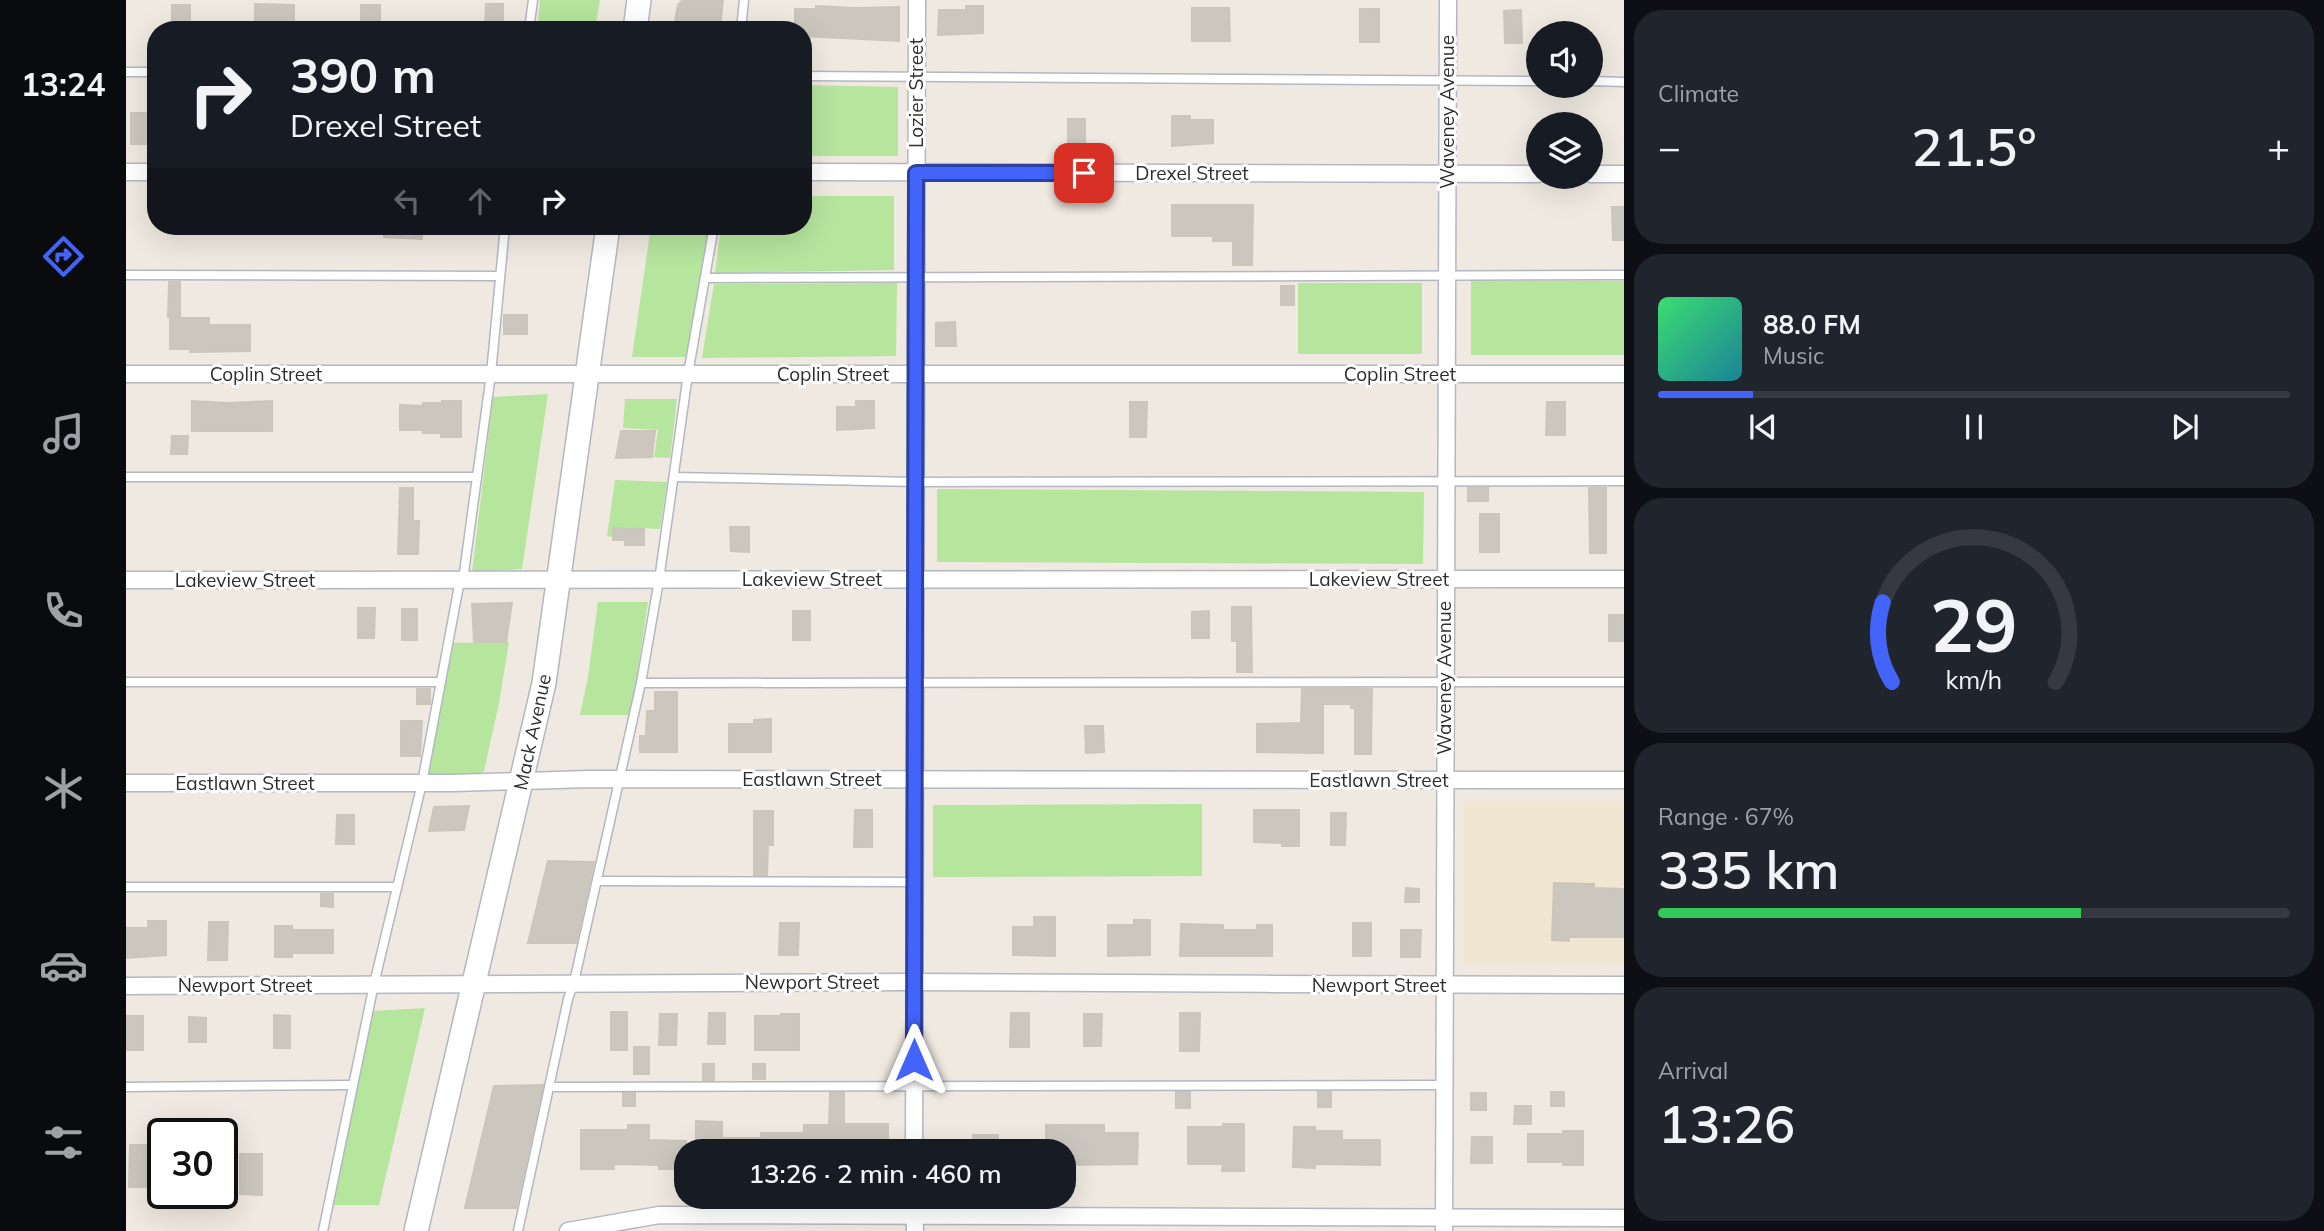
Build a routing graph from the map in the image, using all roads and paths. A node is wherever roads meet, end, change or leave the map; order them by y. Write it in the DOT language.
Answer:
graph roads {
  1 [pos="533,0"];
  2 [pos="639,0"];
  3 [pos="744,0"];
  4 [pos="917,0"];
  5 [pos="1448,0"];
  6 [pos="530,21"];
  7 [pos="636,21"];
  8 [pos="742,21"];
  9 [pos="126,72"];
  10 [pos="147,72"];
  11 [pos="812,76"];
  12 [pos="916,77"];
  13 [pos="1447,81"];
  14 [pos="1526,81"];
  15 [pos="1603,81"];
  16 [pos="1624,82"];
  17 [pos="126,172"];
  18 [pos="147,172"];
  19 [pos="812,172"];
  20 [pos="916,173"];
  21 [pos="1446,174"];
  22 [pos="1526,174"];
  23 [pos="1603,174"];
  24 [pos="1624,174"];
  25 [pos="504,235"];
  26 [pos="607,235"];
  27 [pos="712,235"];
  28 [pos="126,275"];
  29 [pos="1446,275"];
  30 [pos="1624,275"];
  31 [pos="500,276"];
  32 [pos="916,277"];
  33 [pos="705,278"];
  34 [pos="126,374"];
  35 [pos="491,374"];
  36 [pos="587,374"];
  37 [pos="688,374"];
  38 [pos="916,374"];
  39 [pos="1446,374"];
  40 [pos="1624,374"];
  41 [pos="126,477"];
  42 [pos="477,477"];
  43 [pos="674,477"];
  44 [pos="1624,481"];
  45 [pos="916,482"];
  46 [pos="1445,482"];
  47 [pos="915,579"];
  48 [pos="1445,579"];
  49 [pos="1624,579"];
  50 [pos="126,580"];
  51 [pos="462,580"];
  52 [pos="558,580"];
  53 [pos="659,580"];
  54 [pos="126,682"];
  55 [pos="441,682"];
  56 [pos="1444,682"];
  57 [pos="1624,682"];
  58 [pos="915,683"];
  59 [pos="641,684"];
  60 [pos="621,779"];
  61 [pos="915,779"];
  62 [pos="1444,780"];
  63 [pos="1624,780"];
  64 [pos="521,781"];
  65 [pos="126,783"];
  66 [pos="422,783"];
  67 [pos="597,881"];
  68 [pos="915,882"];
  69 [pos="126,887"];
  70 [pos="397,887"];
  71 [pos="574,982"];
  72 [pos="915,982"];
  73 [pos="474,983"];
  74 [pos="374,984"];
  75 [pos="1624,985"];
  76 [pos="126,986"];
  77 [pos="1443,986"];
  78 [pos="353,1085"];
  79 [pos="1443,1085"];
  80 [pos="914,1086"];
  81 [pos="126,1087"];
  82 [pos="549,1087"];
  83 [pos="914,1139"];
  84 [pos="1624,1219"];
  85 [pos="915,1224"];
  86 [pos="1444,1225"];
  87 [pos="323,1231"];
  88 [pos="416,1231"];
  89 [pos="518,1231"];
  90 [pos="568,1231"];
  1 -- 6 [label="lane"];
  2 -- 7 [label="main road"];
  3 -- 8 [label="lane"];
  4 -- 12 [label="street, Lozier Street"];
  5 -- 13 [label="street, Waveney Avenue"];
  9 -- 10 [label="lane"];
  11 -- 12 [label="lane"];
  12 -- 13 [label="lane"];
  12 -- 20 [label="street, Lozier Street"];
  13 -- 14 [label="lane"];
  13 -- 21 [label="street, Waveney Avenue"];
  15 -- 16 [label="lane"];
  17 -- 18 [label="street"];
  19 -- 20 [label="street, Drexel Street"];
  20 -- 21 [label="street, Drexel Street"];
  20 -- 32 [label="street, Lozier Street"];
  21 -- 22 [label="street, Drexel Street"];
  21 -- 29 [label="street, Waveney Avenue"];
  23 -- 24 [label="street"];
  25 -- 31 [label="lane"];
  26 -- 36 [label="main road, Mack Avenue"];
  27 -- 33 [label="lane"];
  28 -- 31 [label="lane"];
  29 -- 30 [label="lane"];
  29 -- 32 [label="lane"];
  29 -- 39 [label="street, Waveney Avenue"];
  31 -- 35 [label="lane"];
  32 -- 33 [label="lane"];
  32 -- 38 [label="street, Lozier Street"];
  33 -- 37 [label="lane"];
  34 -- 35 [label="street, Coplin Street"];
  35 -- 36 [label="street, Coplin Street"];
  35 -- 42 [label="lane"];
  36 -- 37 [label="street, Coplin Street"];
  36 -- 52 [label="main road, Mack Avenue"];
  37 -- 38 [label="street, Coplin Street"];
  37 -- 43 [label="lane"];
  38 -- 39 [label="street, Coplin Street"];
  38 -- 45 [label="street, Lozier Street"];
  39 -- 40 [label="street, Coplin Street"];
  39 -- 46 [label="street, Waveney Avenue"];
  41 -- 42 [label="lane"];
  42 -- 51 [label="lane"];
  43 -- 45 [label="lane"];
  43 -- 53 [label="lane"];
  44 -- 46 [label="lane"];
  45 -- 46 [label="lane"];
  45 -- 47 [label="street, Lozier Street"];
  46 -- 48 [label="street, Waveney Avenue"];
  47 -- 48 [label="street, Lakeview Street"];
  47 -- 53 [label="street, Lakeview Street"];
  47 -- 58 [label="street, Lozier Street"];
  48 -- 49 [label="street, Lakeview Street"];
  48 -- 56 [label="street, Waveney Avenue"];
  50 -- 51 [label="street, Lakeview Street"];
  51 -- 52 [label="street, Lakeview Street"];
  51 -- 55 [label="lane"];
  52 -- 53 [label="street, Lakeview Street"];
  52 -- 64 [label="main road, Mack Avenue"];
  53 -- 59 [label="lane"];
  54 -- 55 [label="lane"];
  55 -- 66 [label="lane"];
  56 -- 57 [label="lane"];
  56 -- 58 [label="lane"];
  56 -- 62 [label="street, Waveney Avenue"];
  58 -- 59 [label="lane"];
  58 -- 61 [label="street, Lozier Street"];
  59 -- 60 [label="lane"];
  60 -- 61 [label="street, Eastlawn Street"];
  60 -- 64 [label="street, Eastlawn Street"];
  60 -- 67 [label="lane"];
  61 -- 62 [label="street, Eastlawn Street"];
  61 -- 68 [label="street, Lozier Street"];
  62 -- 63 [label="street, Eastlawn Street"];
  62 -- 77 [label="street, Waveney Avenue"];
  64 -- 66 [label="street, Eastlawn Street"];
  64 -- 73 [label="main road, Mack Avenue"];
  65 -- 66 [label="street, Eastlawn Street"];
  66 -- 70 [label="lane"];
  67 -- 68 [label="lane"];
  67 -- 71 [label="lane"];
  68 -- 72 [label="street, Lozier Street"];
  69 -- 70 [label="lane"];
  70 -- 74 [label="lane"];
  71 -- 72 [label="street, Newport Street"];
  71 -- 73 [label="street, Newport Street"];
  71 -- 82 [label="lane"];
  72 -- 77 [label="street, Newport Street"];
  72 -- 80 [label="street, Lozier Street"];
  73 -- 74 [label="street, Newport Street"];
  73 -- 88 [label="main road, Mack Avenue"];
  74 -- 76 [label="street, Newport Street"];
  74 -- 78 [label="lane"];
  75 -- 77 [label="street, Newport Street"];
  77 -- 79 [label="street, Waveney Avenue"];
  78 -- 81 [label="lane"];
  78 -- 87 [label="lane"];
  79 -- 80 [label="lane"];
  79 -- 86 [label="street, Waveney Avenue"];
  80 -- 82 [label="lane"];
  80 -- 83 [label="street, Lozier Street"];
  82 -- 89 [label="lane"];
  84 -- 86 [label="street"];
  85 -- 86 [label="street"];
  85 -- 90 [label="street"];
}
